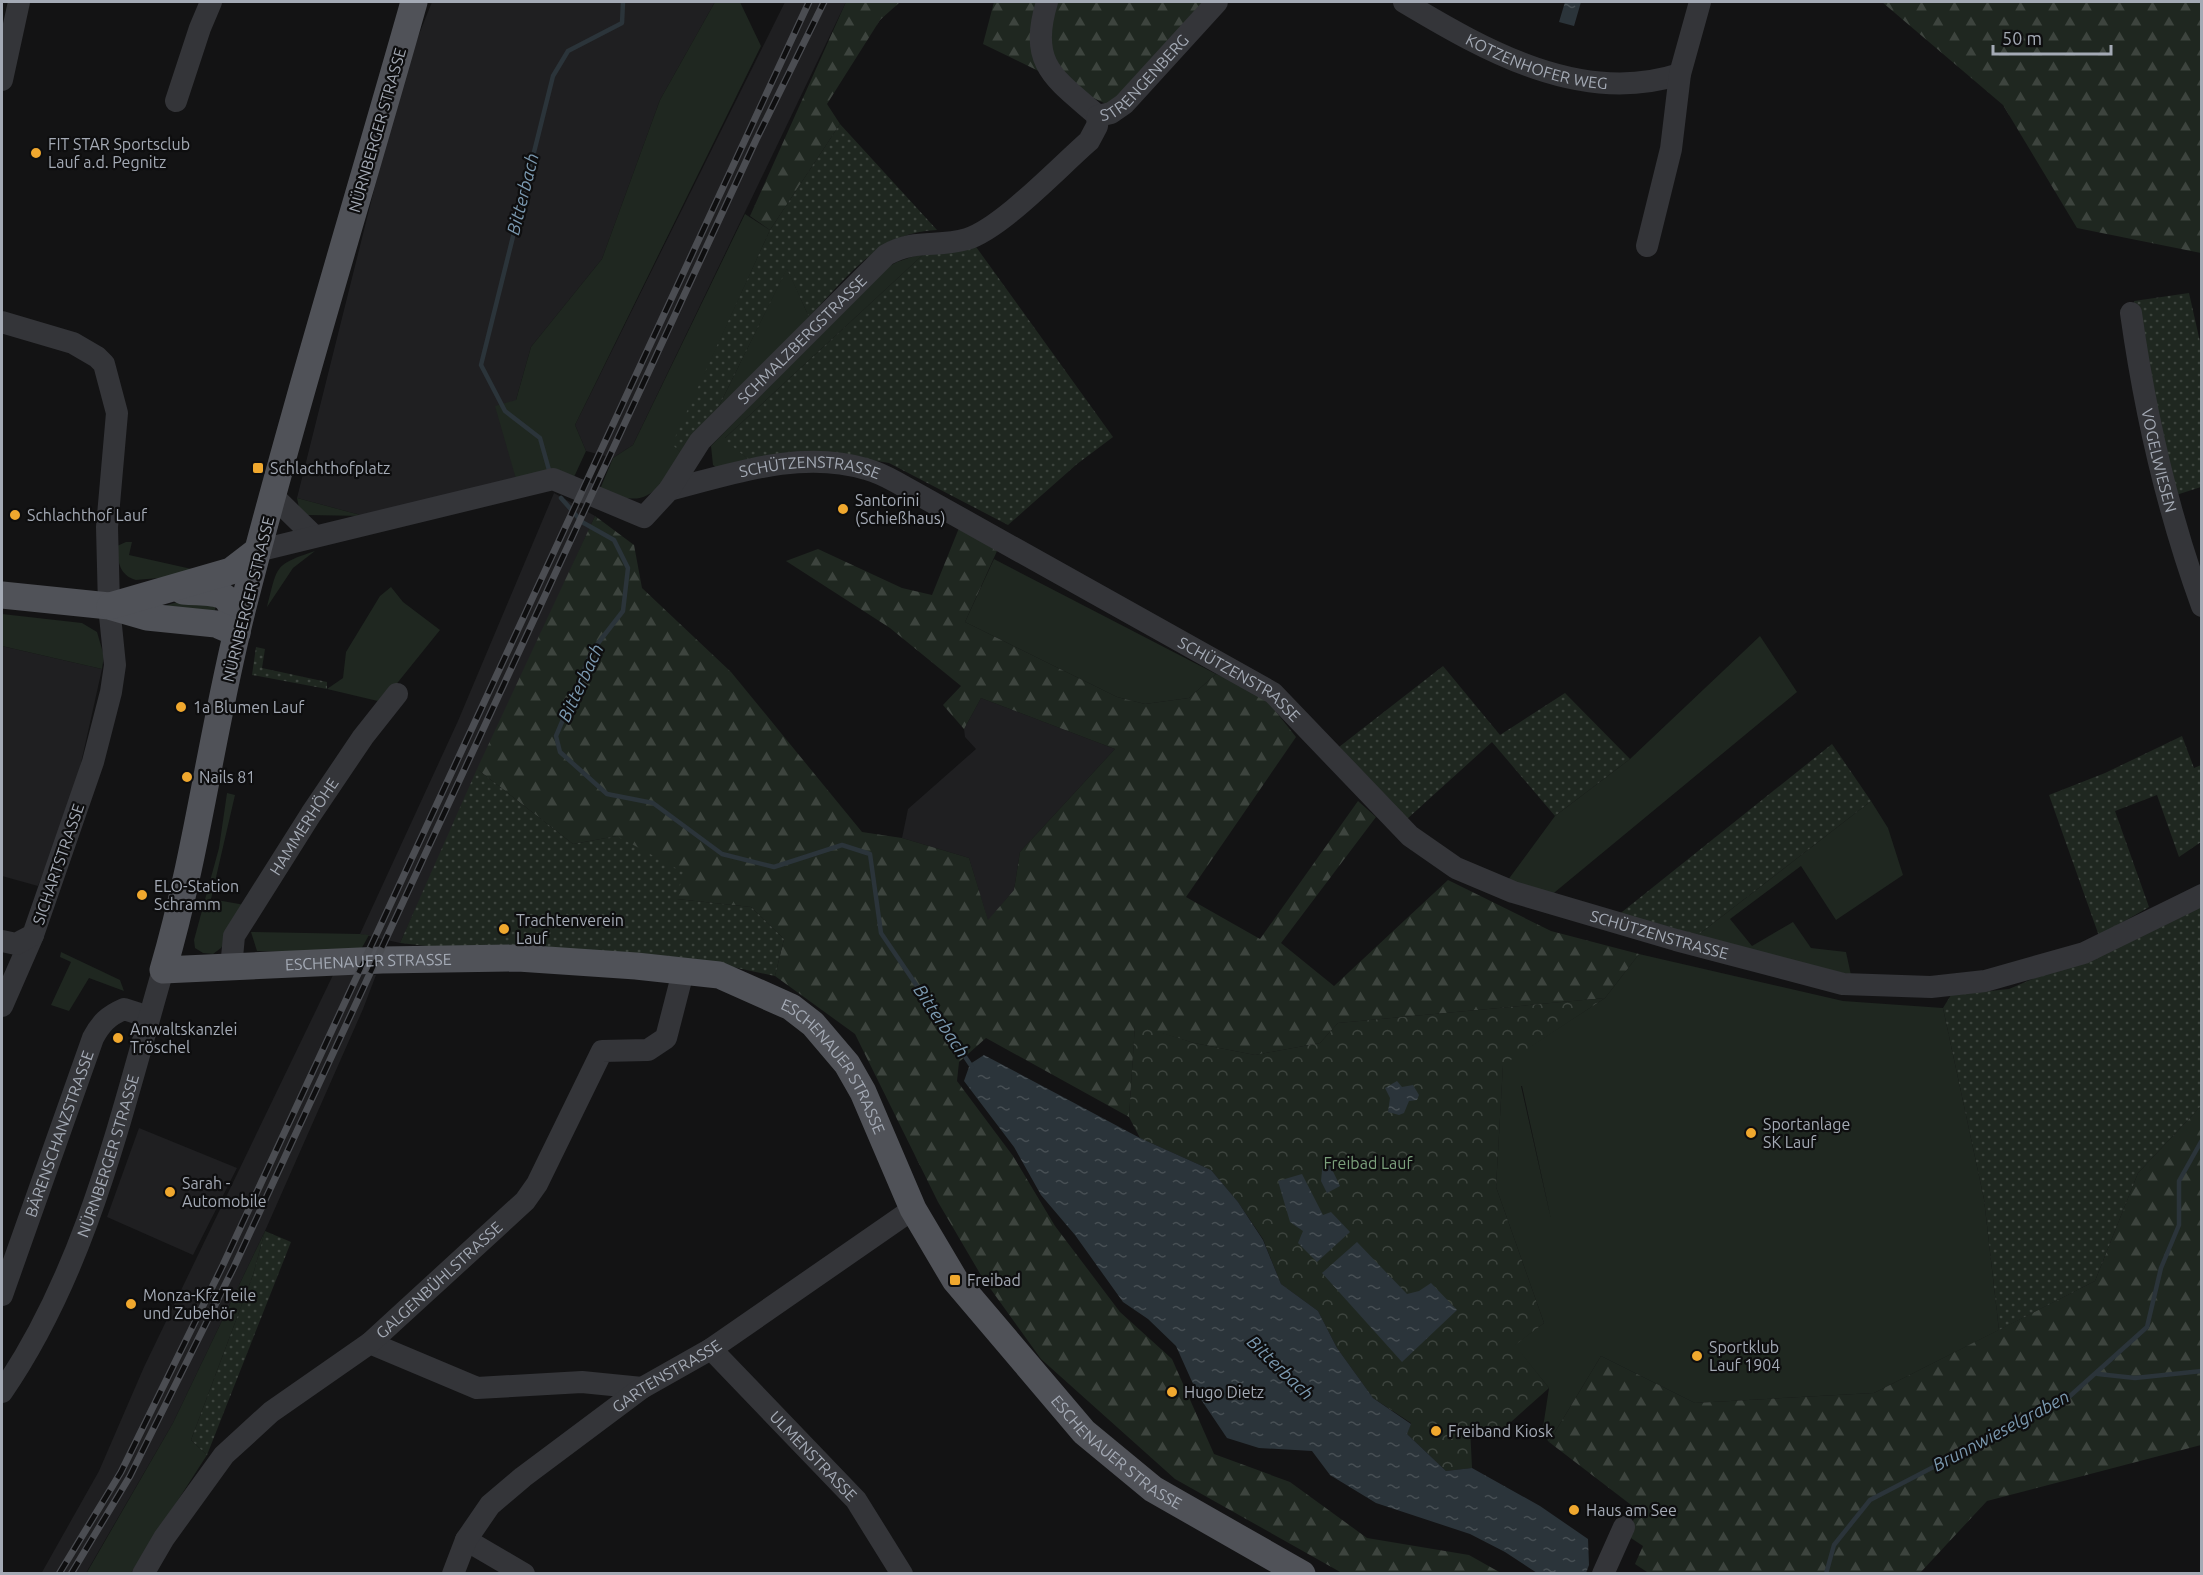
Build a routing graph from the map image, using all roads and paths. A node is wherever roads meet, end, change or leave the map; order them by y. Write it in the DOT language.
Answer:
graph roads {
  1 [pos="19,2"];
  2 [pos="211,2"];
  3 [pos="414,2"];
  4 [pos="1047,2"];
  5 [pos="1217,2"];
  6 [pos="1404,2"];
  7 [pos="1700,2"];
  8 [pos="1680,74"];
  9 [pos="2,80"];
  10 [pos="176,101"];
  11 [pos="1098,116"];
  12 [pos="965,240"];
  13 [pos="1647,246"];
  14 [pos="2131,313"];
  15 [pos="2,322"];
  16 [pos="669,490"];
  17 [pos="274,497"];
  18 [pos="314,536"];
  19 [pos="257,551"];
  20 [pos="169,590"];
  21 [pos="2,595"];
  22 [pos="109,606"];
  23 [pos="2202,606"];
  24 [pos="237,633"];
  25 [pos="397,694"];
  26 [pos="2202,895"];
  27 [pos="33,935"];
  28 [pos="2,941"];
  29 [pos="231,968"];
  30 [pos="163,970"];
  31 [pos="683,972"];
  32 [pos="2,1006"];
  33 [pos="149,1017"];
  34 [pos="913,1209"];
  35 [pos="2,1294"];
  36 [pos="370,1343"];
  37 [pos="711,1349"];
  38 [pos="642,1388"];
  39 [pos="2,1392"];
  40 [pos="1624,1527"];
  41 [pos="466,1540"];
  42 [pos="1603,1573"];
  43 [pos="143,1574"];
  44 [pos="453,1574"];
  45 [pos="524,1574"];
  46 [pos="902,1574"];
  47 [pos="1302,1574"];
  1 -- 9 [label="street"];
  2 -- 10 [label="street"];
  3 -- 17 [label="main road, NÜRNBERGER STRASSE"];
  4 -- 11 [label="street"];
  5 -- 11 [label="street, STRENGENBERG"];
  6 -- 8 [label="street, KOTZENHOFER WEG"];
  7 -- 8 [label="street"];
  8 -- 13 [label="street"];
  11 -- 12 [label="street, STRENGENBERG"];
  12 -- 16 [label="street, SCHMALZBERGSTRASSE"];
  14 -- 23 [label="street, VOGELWIESEN"];
  15 -- 22 [label="street"];
  16 -- 18 [label="street"];
  16 -- 26 [label="street, SCHÜTZENSTRASSE"];
  17 -- 18 [label="street"];
  17 -- 19 [label="main road, NÜRNBERGER STRASSE"];
  18 -- 19 [label="street"];
  19 -- 20 [label="main road"];
  19 -- 24 [label="main road, NÜRNBERGER STRASSE"];
  20 -- 22 [label="main road"];
  20 -- 24 [label="main road"];
  21 -- 22 [label="main road"];
  22 -- 24 [label="main road"];
  22 -- 27 [label="street, SICHARTSTRASSE"];
  24 -- 30 [label="main road, NÜRNBERGER STRASSE"];
  25 -- 29 [label="street, HAMMERHÖHE"];
  27 -- 28 [label="street"];
  27 -- 32 [label="street, SICHARTSTRASSE"];
  29 -- 30 [label="main road, ESCHENAUER STRASSE"];
  29 -- 31 [label="main road, ESCHENAUER STRASSE"];
  30 -- 33 [label="street, NÜRNBERGER STRASSE"];
  31 -- 34 [label="main road, ESCHENAUER STRASSE"];
  31 -- 36 [label="street, GALGENBÜHLSTRASSE"];
  33 -- 35 [label="street, BÄRENSCHANZSTRASSE"];
  33 -- 39 [label="street, NÜRNBERGER STRASSE"];
  34 -- 37 [label="street, GARTENSTRASSE"];
  34 -- 47 [label="main road, ESCHENAUER STRASSE"];
  36 -- 38 [label="street"];
  36 -- 43 [label="street, GALGENBÜHLSTRASSE"];
  37 -- 38 [label="street, GARTENSTRASSE"];
  37 -- 46 [label="street, ULMENSTRASSE"];
  38 -- 41 [label="street, GARTENSTRASSE"];
  40 -- 42 [label="street"];
  41 -- 44 [label="street, GARTENSTRASSE"];
  41 -- 45 [label="street"];
}
